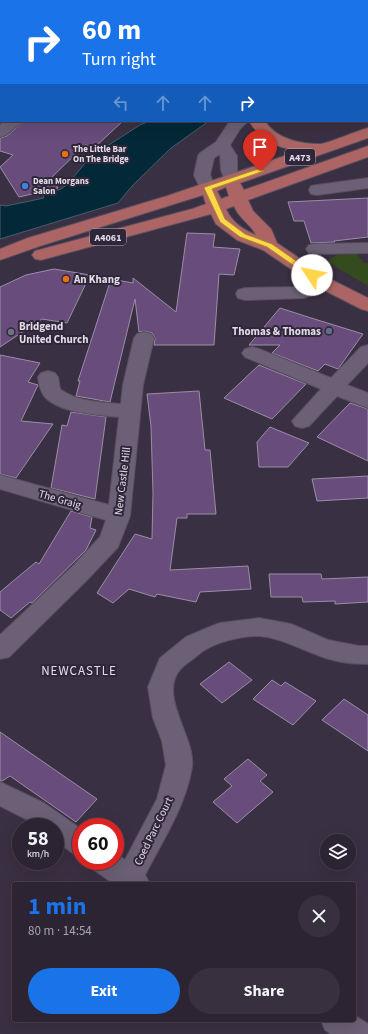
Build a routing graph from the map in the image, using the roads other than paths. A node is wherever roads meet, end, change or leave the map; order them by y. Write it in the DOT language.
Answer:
graph roads {
  1 [pos="14,122"];
  2 [pos="239,122"];
  3 [pos="258,122"];
  4 [pos="0,132"];
  5 [pos="368,133"];
  6 [pos="222,144"];
  7 [pos="325,148"];
  8 [pos="368,151"];
  9 [pos="232,180"];
  10 [pos="368,183"];
  11 [pos="208,188"];
  12 [pos="317,190"];
  13 [pos="239,199"];
  14 [pos="216,207"];
  15 [pos="269,246"];
  16 [pos="368,248"];
  17 [pos="315,249"];
  18 [pos="0,255"];
  19 [pos="0,269"];
  20 [pos="322,282"];
  21 [pos="245,294"];
  22 [pos="368,305"];
  23 [pos="144,338"];
  24 [pos="368,351"];
  25 [pos="252,353"];
  26 [pos="48,377"];
  27 [pos="334,387"];
  28 [pos="368,401"];
  29 [pos="130,412"];
  30 [pos="302,421"];
  31 [pos="0,482"];
  32 [pos="119,516"];
  33 [pos="0,649"];
  34 [pos="368,655"];
  35 [pos="0,793"];
  36 [pos="72,838"];
  37 [pos="116,870"];
  38 [pos="133,882"];
  39 [pos="339,1022"];
  40 [pos="357,1034"];
  1 -- 4 [label="street"];
  2 -- 6 [label="street"];
  3 -- 7 [label="main road"];
  5 -- 7 [label="main road, A473"];
  6 -- 9 [label="street"];
  6 -- 11 [label="street"];
  7 -- 9 [label="main road, A473"];
  8 -- 13 [label="main road, A473"];
  9 -- 11 [label="main road, A473"];
  9 -- 13 [label="main road"];
  10 -- 12 [label="street"];
  11 -- 14 [label="main road"];
  11 -- 18 [label="main road, A4061"];
  13 -- 14 [label="main road, A473"];
  13 -- 15 [label="main road"];
  14 -- 15 [label="main road"];
  14 -- 19 [label="main road, A4061"];
  15 -- 20 [label="main road"];
  16 -- 17 [label="street"];
  20 -- 21 [label="street"];
  20 -- 22 [label="main road"];
  23 -- 29 [label="street, New Castle Hill"];
  24 -- 27 [label="street"];
  25 -- 27 [label="street"];
  26 -- 29 [label="street"];
  27 -- 28 [label="street"];
  27 -- 30 [label="street"];
  29 -- 32 [label="street, New Castle Hill"];
  31 -- 32 [label="street, The Graig"];
  32 -- 33 [label="street, New Castle Hill"];
  34 -- 38 [label="street, Coed Parc Court"];
  35 -- 36 [label="street"];
  37 -- 38 [label="street"];
  39 -- 40 [label="street"];
}
